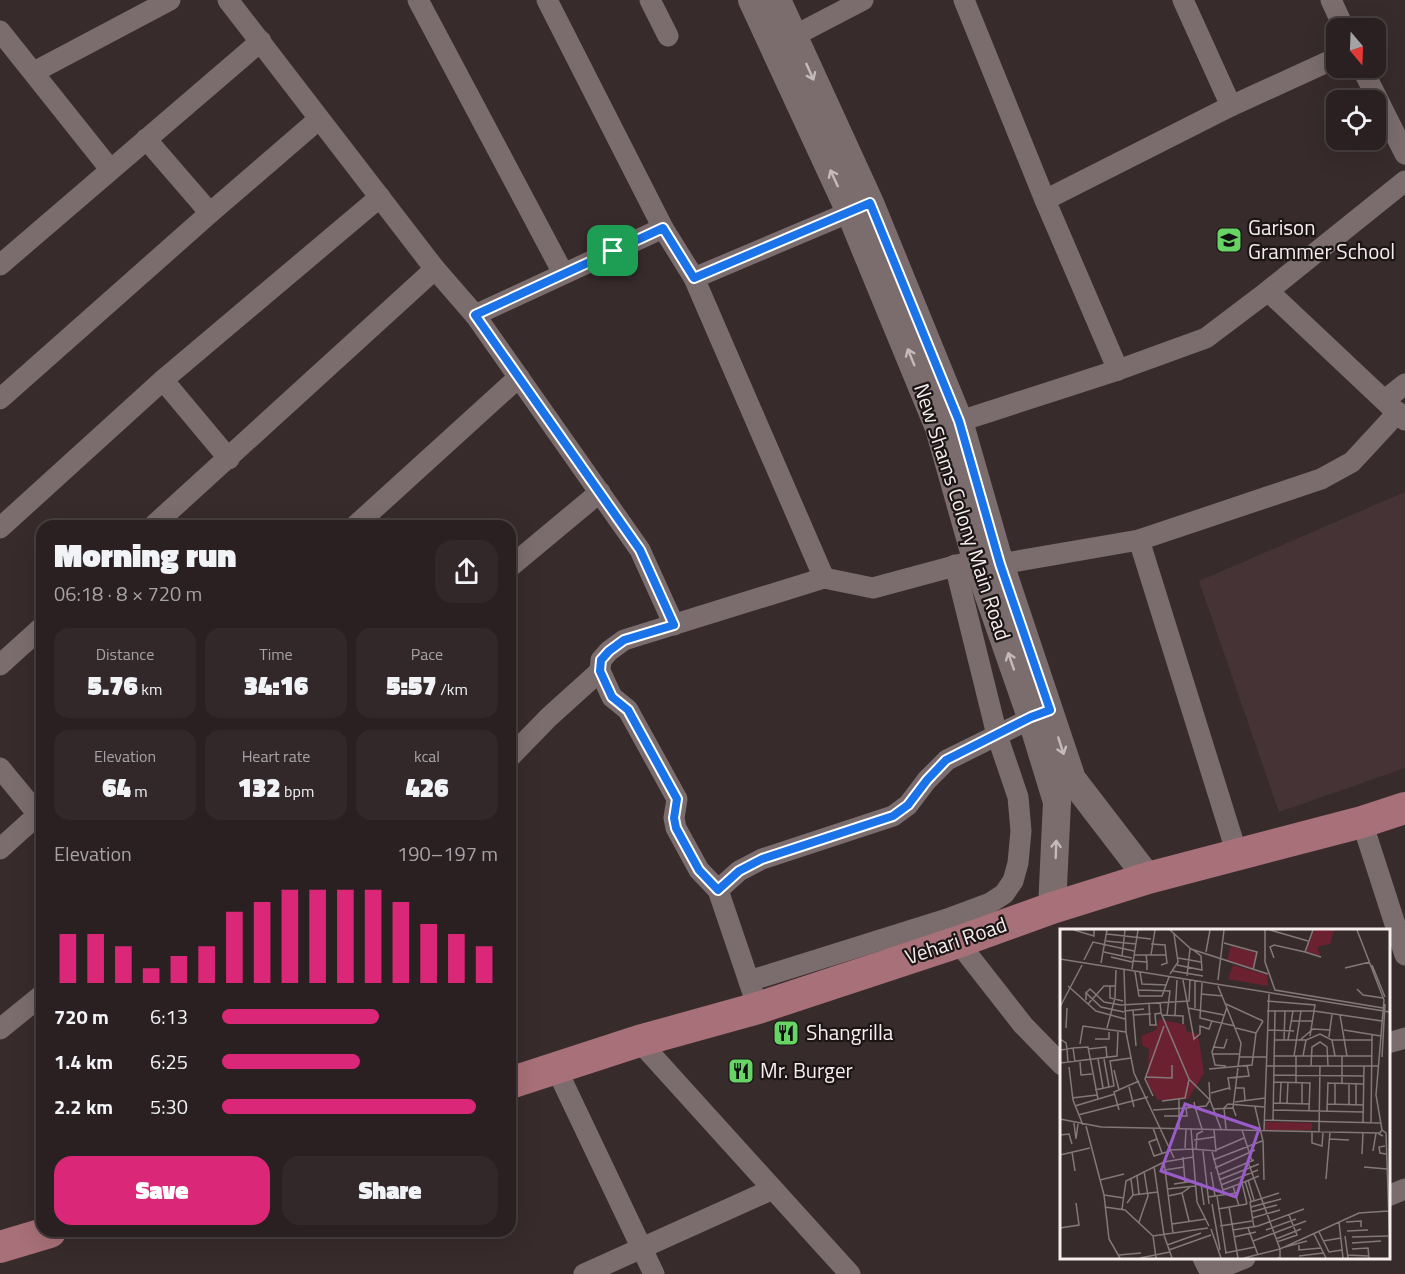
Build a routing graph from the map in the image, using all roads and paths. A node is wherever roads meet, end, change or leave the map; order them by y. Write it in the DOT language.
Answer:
graph roads {
  1 [pos="228,0"];
  2 [pos="418,0"];
  3 [pos="546,0"];
  4 [pos="650,0"];
  5 [pos="752,0"];
  6 [pos="777,0"];
  7 [pos="863,0"];
  8 [pos="964,0"];
  9 [pos="1183,0"];
  10 [pos="1331,0"];
  11 [pos="157,3"];
  12 [pos="1339,18"];
  13 [pos="0,31"];
  14 [pos="668,36"];
  15 [pos="794,36"];
  16 [pos="261,40"];
  17 [pos="1326,63"];
  18 [pos="34,72"];
  19 [pos="1367,78"];
  20 [pos="1231,106"];
  21 [pos="319,119"];
  22 [pos="147,139"];
  23 [pos="1405,154"];
  24 [pos="110,169"];
  25 [pos="1405,180"];
  26 [pos="380,196"];
  27 [pos="1045,200"];
  28 [pos="860,208"];
  29 [pos="210,213"];
  30 [pos="663,228"];
  31 [pos="0,265"];
  32 [pos="435,269"];
  33 [pos="563,273"];
  34 [pos="694,278"];
  35 [pos="1268,291"];
  36 [pos="475,315"];
  37 [pos="1118,370"];
  38 [pos="519,377"];
  39 [pos="163,380"];
  40 [pos="1405,384"];
  41 [pos="0,399"];
  42 [pos="1396,410"];
  43 [pos="949,424"];
  44 [pos="229,459"];
  45 [pos="600,492"];
  46 [pos="160,520"];
  47 [pos="362,520"];
  48 [pos="0,528"];
  49 [pos="1139,540"];
  50 [pos="982,561"];
  51 [pos="516,562"];
  52 [pos="824,578"];
  53 [pos="674,625"];
  54 [pos="36,632"];
  55 [pos="1,661"];
  56 [pos="600,671"];
  57 [pos="1040,714"];
  58 [pos="997,735"];
  59 [pos="516,751"];
  60 [pos="0,768"];
  61 [pos="1405,808"];
  62 [pos="36,809"];
  63 [pos="36,819"];
  64 [pos="1362,822"];
  65 [pos="0,849"];
  66 [pos="1238,854"];
  67 [pos="1148,878"];
  68 [pos="718,890"];
  69 [pos="1053,908"];
  70 [pos="958,942"];
  71 [pos="1405,955"];
  72 [pos="754,994"];
  73 [pos="36,1000"];
  74 [pos="0,1029"];
  75 [pos="1405,1038"];
  76 [pos="639,1041"];
  77 [pos="1390,1043"];
  78 [pos="1060,1063"];
  79 [pos="556,1068"];
  80 [pos="516,1081"];
  81 [pos="773,1189"];
  82 [pos="1405,1189"];
  83 [pos="1390,1196"];
  84 [pos="36,1236"];
  85 [pos="0,1247"];
  86 [pos="643,1248"];
  87 [pos="1239,1259"];
  88 [pos="1208,1269"];
  89 [pos="584,1274"];
  90 [pos="654,1274"];
  91 [pos="850,1274"];
  1 -- 16 [label="street"];
  2 -- 33 [label="street"];
  3 -- 30 [label="street"];
  4 -- 14 [label="street"];
  28 -- 5 [label="main road, New Shams Colony Main Road, one-way"];
  6 -- 15 [label="main road, New Shams Colony Main Road"];
  7 -- 15 [label="street"];
  8 -- 27 [label="street"];
  9 -- 20 [label="street"];
  10 -- 12 [label="street"];
  11 -- 18 [label="street"];
  13 -- 18 [label="street"];
  15 -- 28 [label="main road, New Shams Colony Main Road, one-way"];
  16 -- 21 [label="street"];
  16 -- 22 [label="street"];
  17 -- 20 [label="street"];
  18 -- 24 [label="street"];
  19 -- 23 [label="street"];
  20 -- 27 [label="street"];
  21 -- 26 [label="street"];
  21 -- 29 [label="street"];
  22 -- 24 [label="street"];
  22 -- 29 [label="street"];
  24 -- 31 [label="street"];
  25 -- 35 [label="street"];
  26 -- 32 [label="street"];
  26 -- 39 [label="street"];
  27 -- 37 [label="street"];
  28 -- 34 [label="street"];
  28 -- 43 [label="main road, New Shams Colony Main Road"];
  29 -- 41 [label="street"];
  30 -- 33 [label="street"];
  30 -- 34 [label="street"];
  32 -- 36 [label="street"];
  32 -- 44 [label="street"];
  33 -- 36 [label="street"];
  34 -- 52 [label="street"];
  35 -- 37 [label="street"];
  35 -- 42 [label="street"];
  36 -- 38 [label="street"];
  37 -- 43 [label="street"];
  38 -- 45 [label="street"];
  38 -- 47 [label="street"];
  39 -- 44 [label="street"];
  39 -- 48 [label="street"];
  40 -- 42 [label="street"];
  42 -- 49 [label="street"];
  43 -- 50 [label="main road, New Shams Colony Main Road"];
  44 -- 46 [label="street"];
  45 -- 51 [label="street"];
  45 -- 53 [label="street"];
  49 -- 50 [label="street"];
  49 -- 66 [label="street"];
  50 -- 52 [label="street"];
  50 -- 57 [label="main road, New Shams Colony Main Road"];
  50 -- 58 [label="street"];
  52 -- 53 [label="street"];
  53 -- 56 [label="street"];
  54 -- 55 [label="street"];
  56 -- 59 [label="street"];
  56 -- 68 [label="street"];
  57 -- 58 [label="street"];
  57 -- 67 [label="main road, New Shams Colony Main Road, one-way"];
  69 -- 57 [label="main road, New Shams Colony Main Road, one-way"];
  58 -- 68 [label="street"];
  58 -- 72 [label="street"];
  60 -- 62 [label="street"];
  61 -- 64 [label="main road, Vehari Road"];
  63 -- 65 [label="street"];
  64 -- 66 [label="main road, Vehari Road"];
  64 -- 71 [label="street"];
  66 -- 67 [label="main road, Vehari Road"];
  67 -- 69 [label="main road, Vehari Road"];
  68 -- 72 [label="street"];
  69 -- 70 [label="main road, Vehari Road"];
  70 -- 72 [label="main road, Vehari Road"];
  70 -- 78 [label="street"];
  72 -- 76 [label="main road, Vehari Road"];
  73 -- 74 [label="street"];
  75 -- 77 [label="street"];
  76 -- 79 [label="main road, Vehari Road"];
  76 -- 81 [label="street"];
  79 -- 80 [label="main road, Vehari Road"];
  79 -- 86 [label="street"];
  81 -- 86 [label="street"];
  81 -- 91 [label="street"];
  82 -- 83 [label="street"];
  84 -- 85 [label="main road"];
  86 -- 89 [label="street"];
  86 -- 90 [label="street"];
  87 -- 88 [label="street"];
}
